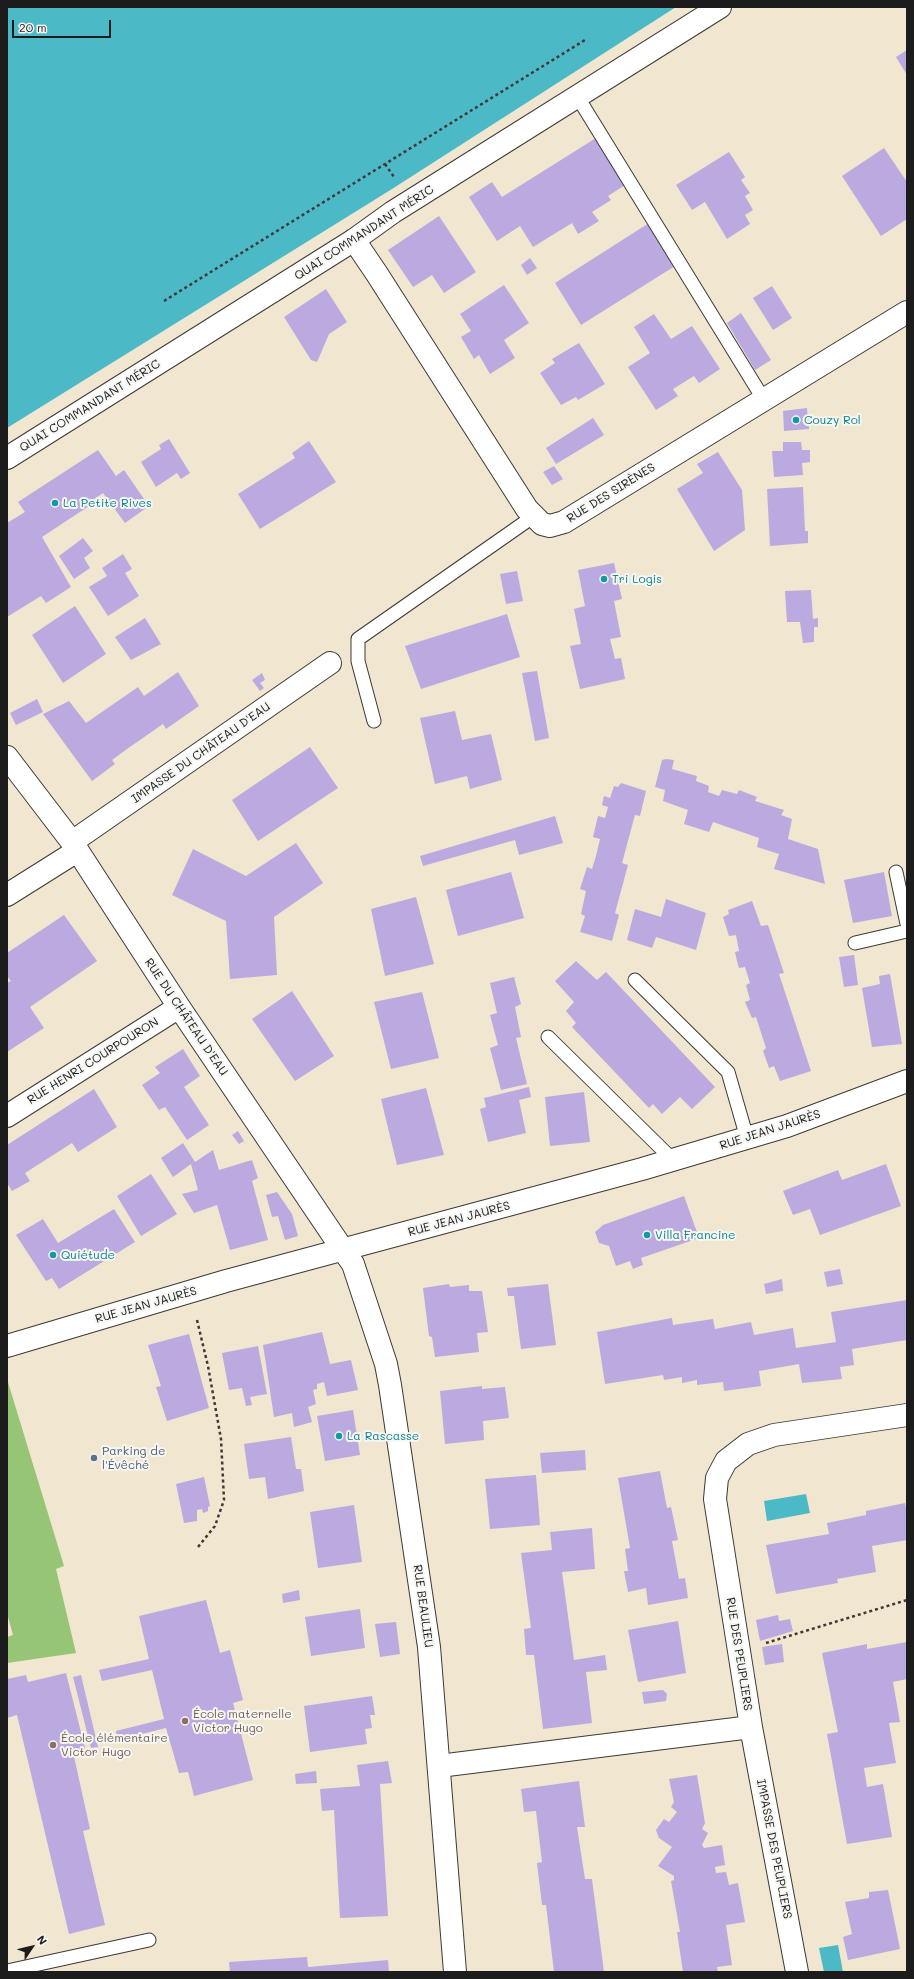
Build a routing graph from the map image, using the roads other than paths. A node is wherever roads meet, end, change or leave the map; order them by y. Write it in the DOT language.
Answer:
graph roads {
  1 [pos="720,7"];
  2 [pos="577,96"];
  3 [pos="354,240"];
  4 [pos="907,312"];
  5 [pos="764,400"];
  6 [pos="7,458"];
  7 [pos="534,516"];
  8 [pos="330,663"];
  9 [pos="374,721"];
  10 [pos="7,757"];
  11 [pos="74,847"];
  12 [pos="896,872"];
  13 [pos="7,895"];
  14 [pos="907,924"];
  15 [pos="907,931"];
  16 [pos="855,942"];
  17 [pos="635,980"];
  18 [pos="179,1007"];
  19 [pos="548,1037"];
  20 [pos="907,1081"];
  21 [pos="7,1116"];
  22 [pos="747,1138"];
  23 [pos="672,1159"];
  24 [pos="343,1250"];
  25 [pos="7,1346"];
  26 [pos="907,1415"];
  27 [pos="751,1727"];
  28 [pos="439,1766"];
  29 [pos="149,1940"];
  30 [pos="7,1971"];
  31 [pos="455,1972"];
  32 [pos="797,1972"];
  1 -- 2 [label="street, QUAI COMMANDANT MÉRIC"];
  2 -- 3 [label="street, QUAI COMMANDANT MÉRIC"];
  2 -- 5 [label="lane"];
  3 -- 6 [label="street, QUAI COMMANDANT MÉRIC"];
  3 -- 7 [label="street, RUE DES SIRÈNES"];
  4 -- 5 [label="street, RUE DES SIRÈNES"];
  5 -- 7 [label="street, RUE DES SIRÈNES"];
  7 -- 9 [label="lane"];
  8 -- 11 [label="street, IMPASSE DU CHÂTEAU D'EAU"];
  10 -- 11 [label="street, RUE DU CHÂTEAU D'EAU"];
  11 -- 13 [label="street"];
  11 -- 18 [label="street, RUE DU CHÂTEAU D'EAU"];
  12 -- 14 [label="lane"];
  15 -- 16 [label="lane"];
  17 -- 22 [label="lane"];
  18 -- 21 [label="street, RUE HENRI COURPOURON"];
  18 -- 24 [label="street, RUE DU CHÂTEAU D'EAU"];
  19 -- 23 [label="lane"];
  20 -- 22 [label="street, RUE JEAN JAURÈS"];
  22 -- 23 [label="street, RUE JEAN JAURÈS"];
  23 -- 24 [label="street, RUE JEAN JAURÈS"];
  24 -- 25 [label="street, RUE JEAN JAURÈS"];
  24 -- 28 [label="street, RUE BEAULIEU"];
  26 -- 27 [label="street, RUE DES PEUPLIERS"];
  27 -- 28 [label="street, RUE DES PEUPLIERS"];
  27 -- 32 [label="street, IMPASSE DES PEUPLIERS"];
  28 -- 31 [label="street, RUE BEAULIEU"];
  29 -- 30 [label="lane"];
}
